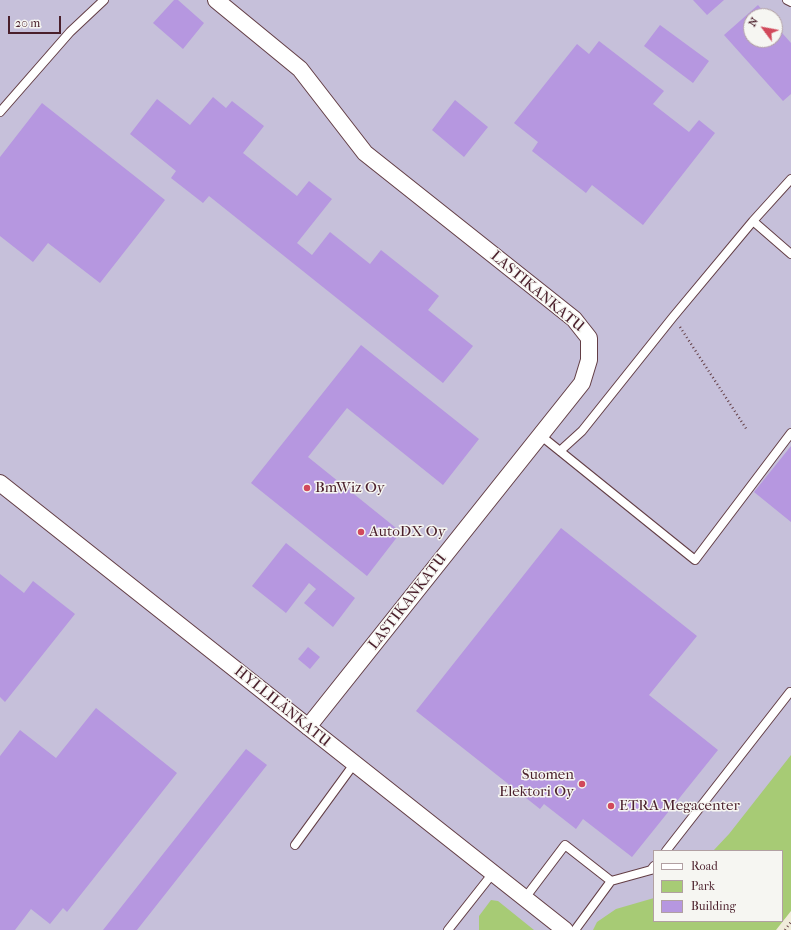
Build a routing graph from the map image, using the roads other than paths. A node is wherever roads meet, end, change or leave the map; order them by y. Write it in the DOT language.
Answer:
graph roads {
  1 [pos="104,0"];
  2 [pos="216,0"];
  3 [pos="787,0"];
  4 [pos="791,2"];
  5 [pos="0,112"];
  6 [pos="791,179"];
  7 [pos="753,221"];
  8 [pos="791,254"];
  9 [pos="791,434"];
  10 [pos="540,435"];
  11 [pos="560,451"];
  12 [pos="0,483"];
  13 [pos="790,692"];
  14 [pos="308,727"];
  15 [pos="354,764"];
  16 [pos="295,845"];
  17 [pos="667,850"];
  18 [pos="653,867"];
  19 [pos="493,873"];
  20 [pos="611,881"];
  21 [pos="525,898"];
  22 [pos="448,930"];
  23 [pos="565,930"];
  24 [pos="575,930"];
  1 -- 5 [label="lane"];
  2 -- 10 [label="street, LASTIKANKATU"];
  3 -- 4 [label="lane"];
  6 -- 7 [label="lane"];
  7 -- 8 [label="lane"];
  7 -- 11 [label="lane"];
  9 -- 11 [label="lane"];
  10 -- 11 [label="lane"];
  10 -- 14 [label="street, LASTIKANKATU"];
  12 -- 14 [label="street, HYLLILÄNKATU"];
  13 -- 17 [label="lane"];
  14 -- 15 [label="street, HYLLILÄNKATU"];
  15 -- 16 [label="lane"];
  15 -- 19 [label="street, HYLLILÄNKATU"];
  18 -- 20 [label="lane"];
  19 -- 21 [label="street, HYLLILÄNKATU"];
  19 -- 22 [label="lane"];
  20 -- 21 [label="lane"];
  20 -- 24 [label="lane"];
  21 -- 23 [label="street, HYLLILÄNKATU"];
}
